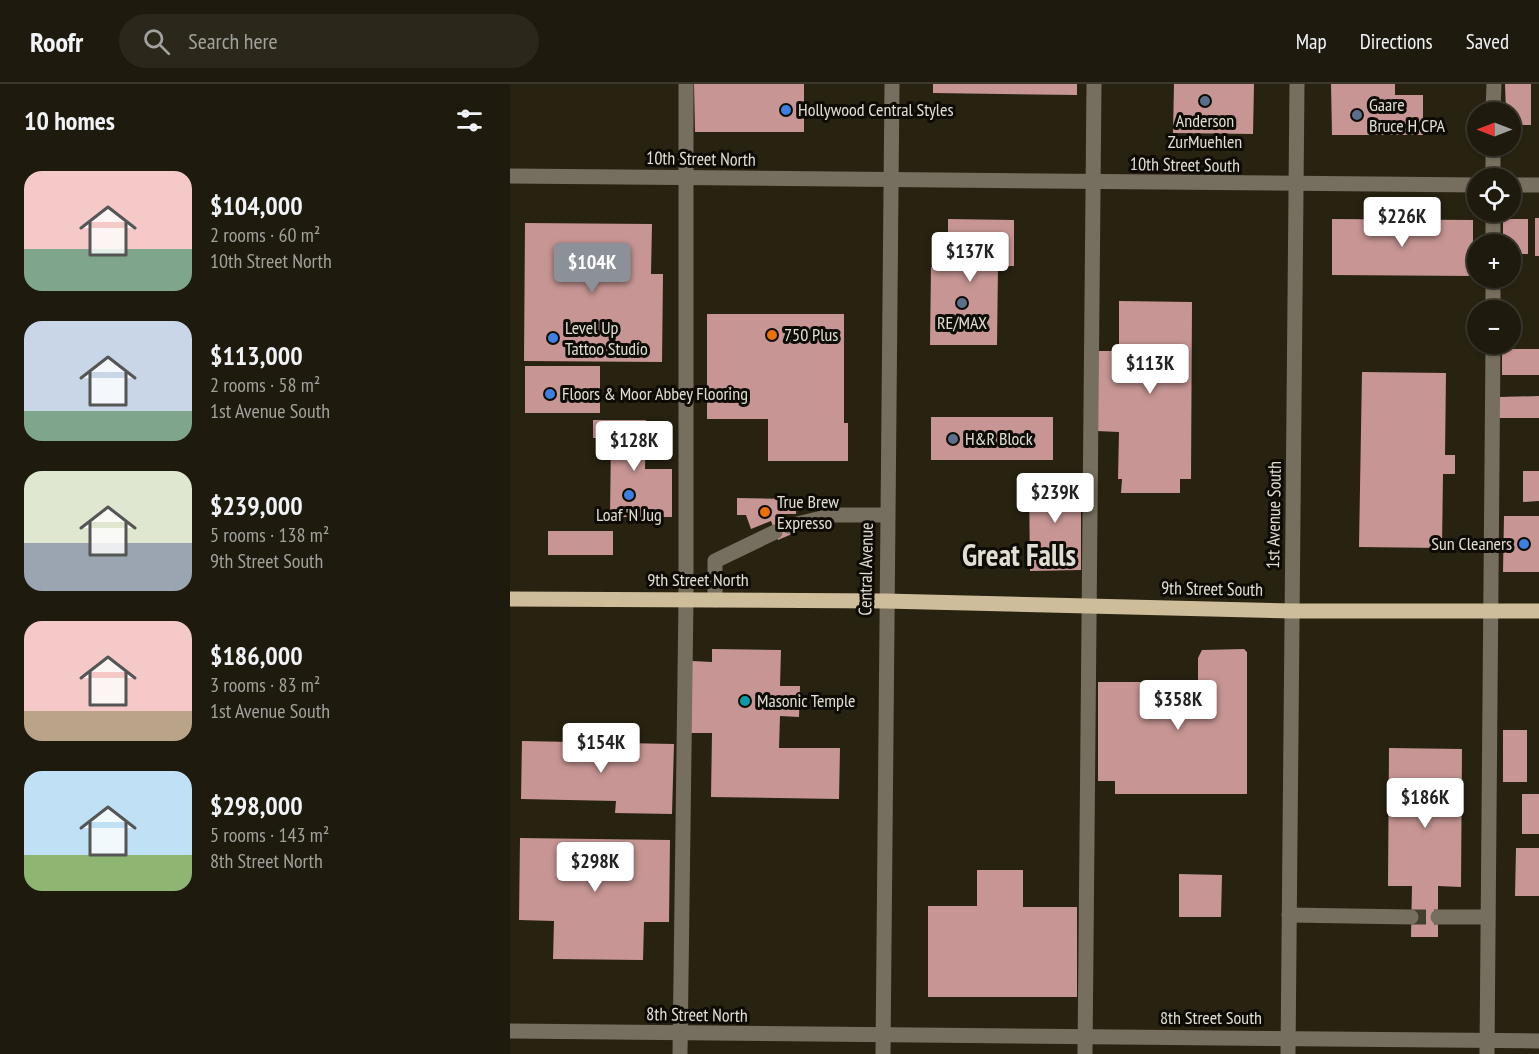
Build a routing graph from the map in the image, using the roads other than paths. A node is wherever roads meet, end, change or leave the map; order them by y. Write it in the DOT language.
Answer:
graph roads {
  1 [pos="686,84"];
  2 [pos="892,84"];
  3 [pos="1094,84"];
  4 [pos="1297,84"];
  5 [pos="1494,84"];
  6 [pos="1493,102"];
  7 [pos="510,176"];
  8 [pos="686,178"];
  9 [pos="891,181"];
  10 [pos="1092,183"];
  11 [pos="1298,185"];
  12 [pos="1467,185"];
  13 [pos="1521,185"];
  14 [pos="1539,185"];
  15 [pos="1493,354"];
  16 [pos="886,515"];
  17 [pos="510,599"];
  18 [pos="686,600"];
  19 [pos="715,600"];
  20 [pos="885,601"];
  21 [pos="1088,606"];
  22 [pos="1292,611"];
  23 [pos="1492,611"];
  24 [pos="1539,611"];
  25 [pos="1289,915"];
  26 [pos="1411,917"];
  27 [pos="1437,917"];
  28 [pos="1488,917"];
  29 [pos="510,1032"];
  30 [pos="680,1034"];
  31 [pos="883,1036"];
  32 [pos="1086,1038"];
  33 [pos="1288,1038"];
  34 [pos="1539,1041"];
  35 [pos="1487,1047"];
  36 [pos="680,1054"];
  37 [pos="883,1054"];
  38 [pos="1085,1054"];
  39 [pos="1288,1054"];
  1 -- 8 [label="street"];
  2 -- 9 [label="street, Central Avenue"];
  3 -- 10 [label="street"];
  4 -- 11 [label="street, 1st Avenue South"];
  5 -- 6 [label="street"];
  7 -- 8 [label="street, 10th Street North"];
  8 -- 9 [label="street, 10th Street North"];
  8 -- 18 [label="street"];
  9 -- 10 [label="street, 10th Street South"];
  9 -- 16 [label="street, Central Avenue"];
  10 -- 11 [label="street, 10th Street South"];
  10 -- 21 [label="street"];
  11 -- 12 [label="street, 10th Street South"];
  11 -- 22 [label="street, 1st Avenue South"];
  13 -- 14 [label="street"];
  15 -- 23 [label="street"];
  16 -- 19 [label="street"];
  16 -- 20 [label="street, Central Avenue"];
  17 -- 18 [label="main road, 9th Street North"];
  18 -- 19 [label="main road, 9th Street North"];
  18 -- 30 [label="street"];
  19 -- 20 [label="main road, 9th Street North"];
  20 -- 21 [label="main road, 9th Street South"];
  20 -- 31 [label="street, Central Avenue"];
  21 -- 22 [label="main road, 9th Street South"];
  21 -- 32 [label="street"];
  22 -- 23 [label="main road, 9th Street South"];
  22 -- 25 [label="street, 1st Avenue South"];
  23 -- 24 [label="main road, 9th Street South"];
  23 -- 28 [label="street"];
  25 -- 26 [label="street"];
  25 -- 33 [label="street, 1st Avenue South"];
  27 -- 28 [label="street"];
  28 -- 35 [label="street"];
  29 -- 30 [label="street, 8th Street North"];
  30 -- 31 [label="street, 8th Street North"];
  30 -- 36 [label="street"];
  31 -- 32 [label="street, 8th Street South"];
  31 -- 37 [label="street, Central Avenue"];
  32 -- 33 [label="street, 8th Street South"];
  32 -- 38 [label="street"];
  33 -- 35 [label="street, 8th Street South"];
  33 -- 39 [label="street, 1st Avenue South"];
  34 -- 35 [label="street, 8th Street South"];
}
